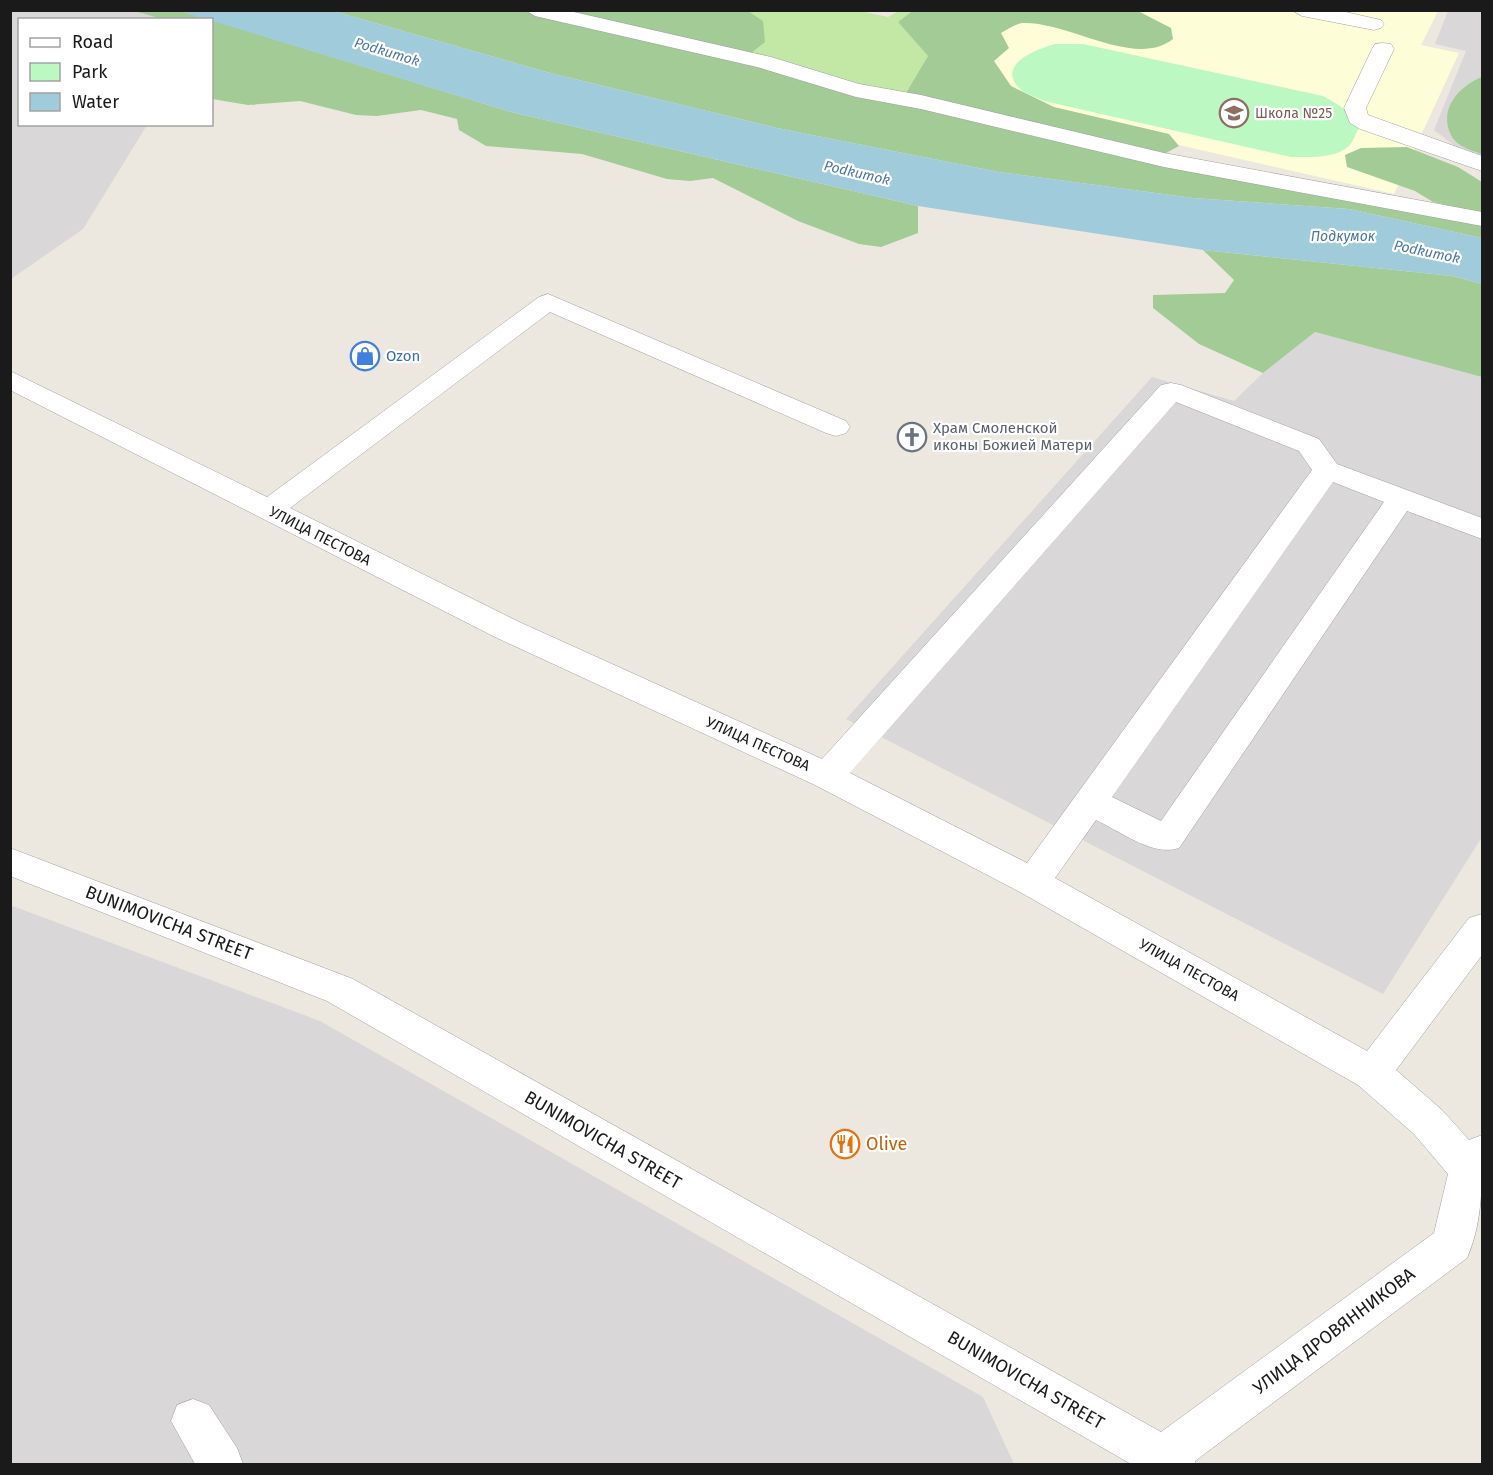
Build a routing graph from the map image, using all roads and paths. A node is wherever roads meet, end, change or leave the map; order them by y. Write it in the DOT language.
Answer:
graph roads {
  1 [pos="535,10"];
  2 [pos="1302,10"];
  3 [pos="1374,24"];
  4 [pos="1383,49"];
  5 [pos="1482,164"];
  6 [pos="1482,219"];
  7 [pos="10,379"];
  8 [pos="836,427"];
  9 [pos="1327,470"];
  10 [pos="1401,498"];
  11 [pos="270,510"];
  12 [pos="1482,529"];
  13 [pos="827,776"];
  14 [pos="1090,802"];
  15 [pos="10,861"];
  16 [pos="1033,882"];
  17 [pos="1482,928"];
  18 [pos="1372,1073"];
  19 [pos="1476,1161"];
  20 [pos="193,1421"];
  21 [pos="1164,1462"];
  22 [pos="221,1464"];
  1 -- 6 [label="street"];
  2 -- 3 [label="street"];
  4 -- 5 [label="street"];
  7 -- 11 [label="street, УЛИЦА ПЕСТОВА"];
  8 -- 11 [label="street"];
  9 -- 10 [label="street"];
  9 -- 13 [label="street"];
  9 -- 14 [label="street"];
  10 -- 12 [label="street"];
  10 -- 14 [label="street"];
  11 -- 13 [label="street, УЛИЦА ПЕСТОВА"];
  13 -- 16 [label="street, УЛИЦА ПЕСТОВА"];
  14 -- 16 [label="street"];
  15 -- 21 [label="street, BUNIMOVICHA STREET"];
  16 -- 18 [label="street, УЛИЦА ПЕСТОВА"];
  17 -- 18 [label="street"];
  18 -- 19 [label="street, УЛИЦА ПЕСТОВА"];
  19 -- 21 [label="street, УЛИЦА ДРОВЯННИКОВА"];
  20 -- 22 [label="street"];
}
